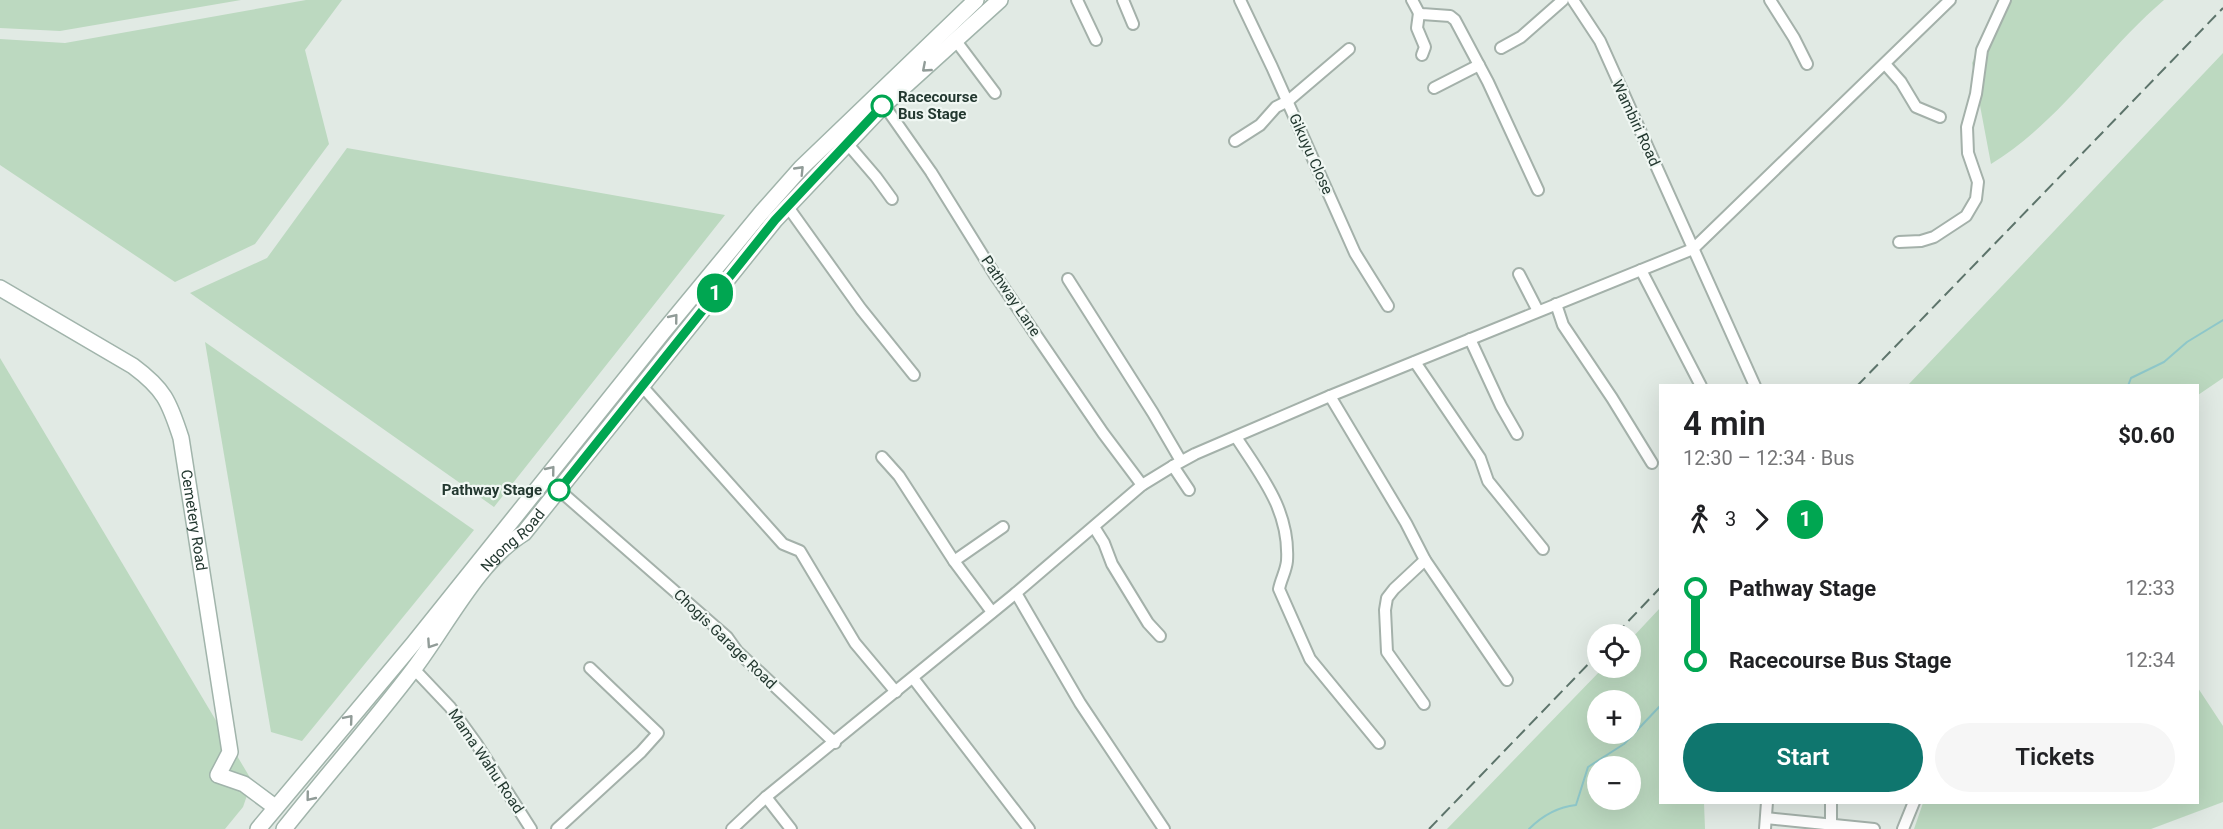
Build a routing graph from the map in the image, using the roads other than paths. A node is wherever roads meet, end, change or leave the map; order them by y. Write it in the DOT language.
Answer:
graph roads {
  1 [pos="976,0"];
  2 [pos="1000,0"];
  3 [pos="1077,0"];
  4 [pos="1123,0"];
  5 [pos="1240,0"];
  6 [pos="1412,0"];
  7 [pos="1563,0"];
  8 [pos="1573,0"];
  9 [pos="1770,0"];
  10 [pos="1943,0"];
  11 [pos="1950,0"];
  12 [pos="2005,0"];
  13 [pos="1938,12"];
  14 [pos="1419,13"];
  15 [pos="1133,24"];
  16 [pos="1096,40"];
  17 [pos="956,42"];
  18 [pos="1501,48"];
  19 [pos="1349,49"];
  20 [pos="1422,55"];
  21 [pos="1807,64"];
  22 [pos="1885,64"];
  23 [pos="1479,65"];
  24 [pos="1434,88"];
  25 [pos="995,93"];
  26 [pos="1288,101"];
  27 [pos="884,105"];
  28 [pos="1940,117"];
  29 [pos="1235,141"];
  30 [pos="846,142"];
  31 [pos="1538,190"];
  32 [pos="892,199"];
  33 [pos="788,207"];
  34 [pos="1899,242"];
  35 [pos="1693,249"];
  36 [pos="1641,270"];
  37 [pos="1519,274"];
  38 [pos="1068,279"];
  39 [pos="0,288"];
  40 [pos="1556,304"];
  41 [pos="1388,306"];
  42 [pos="1538,311"];
  43 [pos="1470,339"];
  44 [pos="1415,362"];
  45 [pos="914,375"];
  46 [pos="1700,384"];
  47 [pos="1754,384"];
  48 [pos="641,385"];
  49 [pos="1330,396"];
  50 [pos="1517,434"];
  51 [pos="1236,437"];
  52 [pos="882,457"];
  53 [pos="1177,463"];
  54 [pos="1652,463"];
  55 [pos="1143,485"];
  56 [pos="559,490"];
  57 [pos="1189,490"];
  58 [pos="1003,527"];
  59 [pos="1094,527"];
  60 [pos="1543,549"];
  61 [pos="1425,560"];
  62 [pos="954,561"];
  63 [pos="1016,593"];
  64 [pos="992,612"];
  65 [pos="1160,636"];
  66 [pos="590,668"];
  67 [pos="414,669"];
  68 [pos="914,678"];
  69 [pos="1507,680"];
  70 [pos="896,692"];
  71 [pos="1424,705"];
  72 [pos="835,743"];
  73 [pos="1379,743"];
  74 [pos="766,797"];
  75 [pos="1767,804"];
  76 [pos="1831,804"];
  77 [pos="1913,804"];
  78 [pos="275,807"];
  79 [pos="1766,824"];
  80 [pos="1831,826"];
  81 [pos="258,829"];
  82 [pos="284,829"];
  83 [pos="531,829"];
  84 [pos="557,829"];
  85 [pos="732,829"];
  86 [pos="791,829"];
  87 [pos="1029,829"];
  88 [pos="1164,829"];
  89 [pos="1874,829"];
  90 [pos="1903,829"];
  78 -- 1 [label="main road, Ngong Road, one-way"];
  2 -- 17 [label="main road, Ngong Road"];
  3 -- 16 [label="street"];
  4 -- 15 [label="street"];
  5 -- 26 [label="street, Gikuyu Close"];
  6 -- 14 [label="street"];
  7 -- 18 [label="street"];
  8 -- 35 [label="street, Wambiri Road"];
  9 -- 21 [label="street"];
  10 -- 13 [label="street"];
  11 -- 13 [label="street"];
  12 -- 34 [label="street"];
  13 -- 22 [label="street"];
  14 -- 20 [label="street"];
  14 -- 23 [label="street"];
  17 -- 25 [label="street"];
  17 -- 27 [label="main road, Ngong Road, one-way"];
  19 -- 26 [label="street"];
  22 -- 28 [label="street"];
  22 -- 35 [label="street"];
  23 -- 24 [label="street"];
  23 -- 31 [label="street"];
  26 -- 29 [label="street"];
  26 -- 41 [label="street, Gikuyu Close"];
  27 -- 30 [label="main road, Ngong Road"];
  27 -- 55 [label="street, Pathway Lane"];
  30 -- 32 [label="street"];
  30 -- 33 [label="main road, Ngong Road"];
  33 -- 45 [label="street"];
  33 -- 48 [label="main road, Ngong Road"];
  35 -- 36 [label="street"];
  35 -- 47 [label="street, Wambiri Road"];
  36 -- 40 [label="street"];
  36 -- 46 [label="street"];
  37 -- 42 [label="street"];
  38 -- 53 [label="street"];
  39 -- 78 [label="main road, Cemetery Road"];
  40 -- 42 [label="street"];
  40 -- 54 [label="street"];
  42 -- 43 [label="street"];
  43 -- 44 [label="street"];
  43 -- 50 [label="street"];
  44 -- 49 [label="street"];
  44 -- 60 [label="street"];
  48 -- 56 [label="main road, Ngong Road"];
  48 -- 70 [label="street"];
  49 -- 51 [label="street"];
  49 -- 61 [label="street"];
  51 -- 53 [label="street"];
  51 -- 73 [label="street"];
  52 -- 62 [label="street"];
  53 -- 55 [label="street"];
  53 -- 57 [label="street"];
  55 -- 59 [label="street"];
  56 -- 67 [label="main road, Ngong Road, one-way"];
  56 -- 72 [label="street, Chogis Garage Road"];
  58 -- 62 [label="street"];
  59 -- 63 [label="street"];
  59 -- 65 [label="street"];
  61 -- 69 [label="street"];
  61 -- 71 [label="street"];
  62 -- 64 [label="street"];
  63 -- 64 [label="street"];
  63 -- 88 [label="street"];
  64 -- 68 [label="street"];
  66 -- 84 [label="street"];
  67 -- 82 [label="main road, Ngong Road, one-way"];
  67 -- 83 [label="street, Mama Wahu Road"];
  68 -- 70 [label="street"];
  68 -- 87 [label="street"];
  70 -- 72 [label="street"];
  72 -- 74 [label="street"];
  74 -- 85 [label="street"];
  74 -- 86 [label="street"];
  75 -- 79 [label="street"];
  76 -- 80 [label="street"];
  77 -- 90 [label="street"];
  78 -- 81 [label="main road, Ngong Road"];
  79 -- 80 [label="street"];
  80 -- 89 [label="street"];
}
